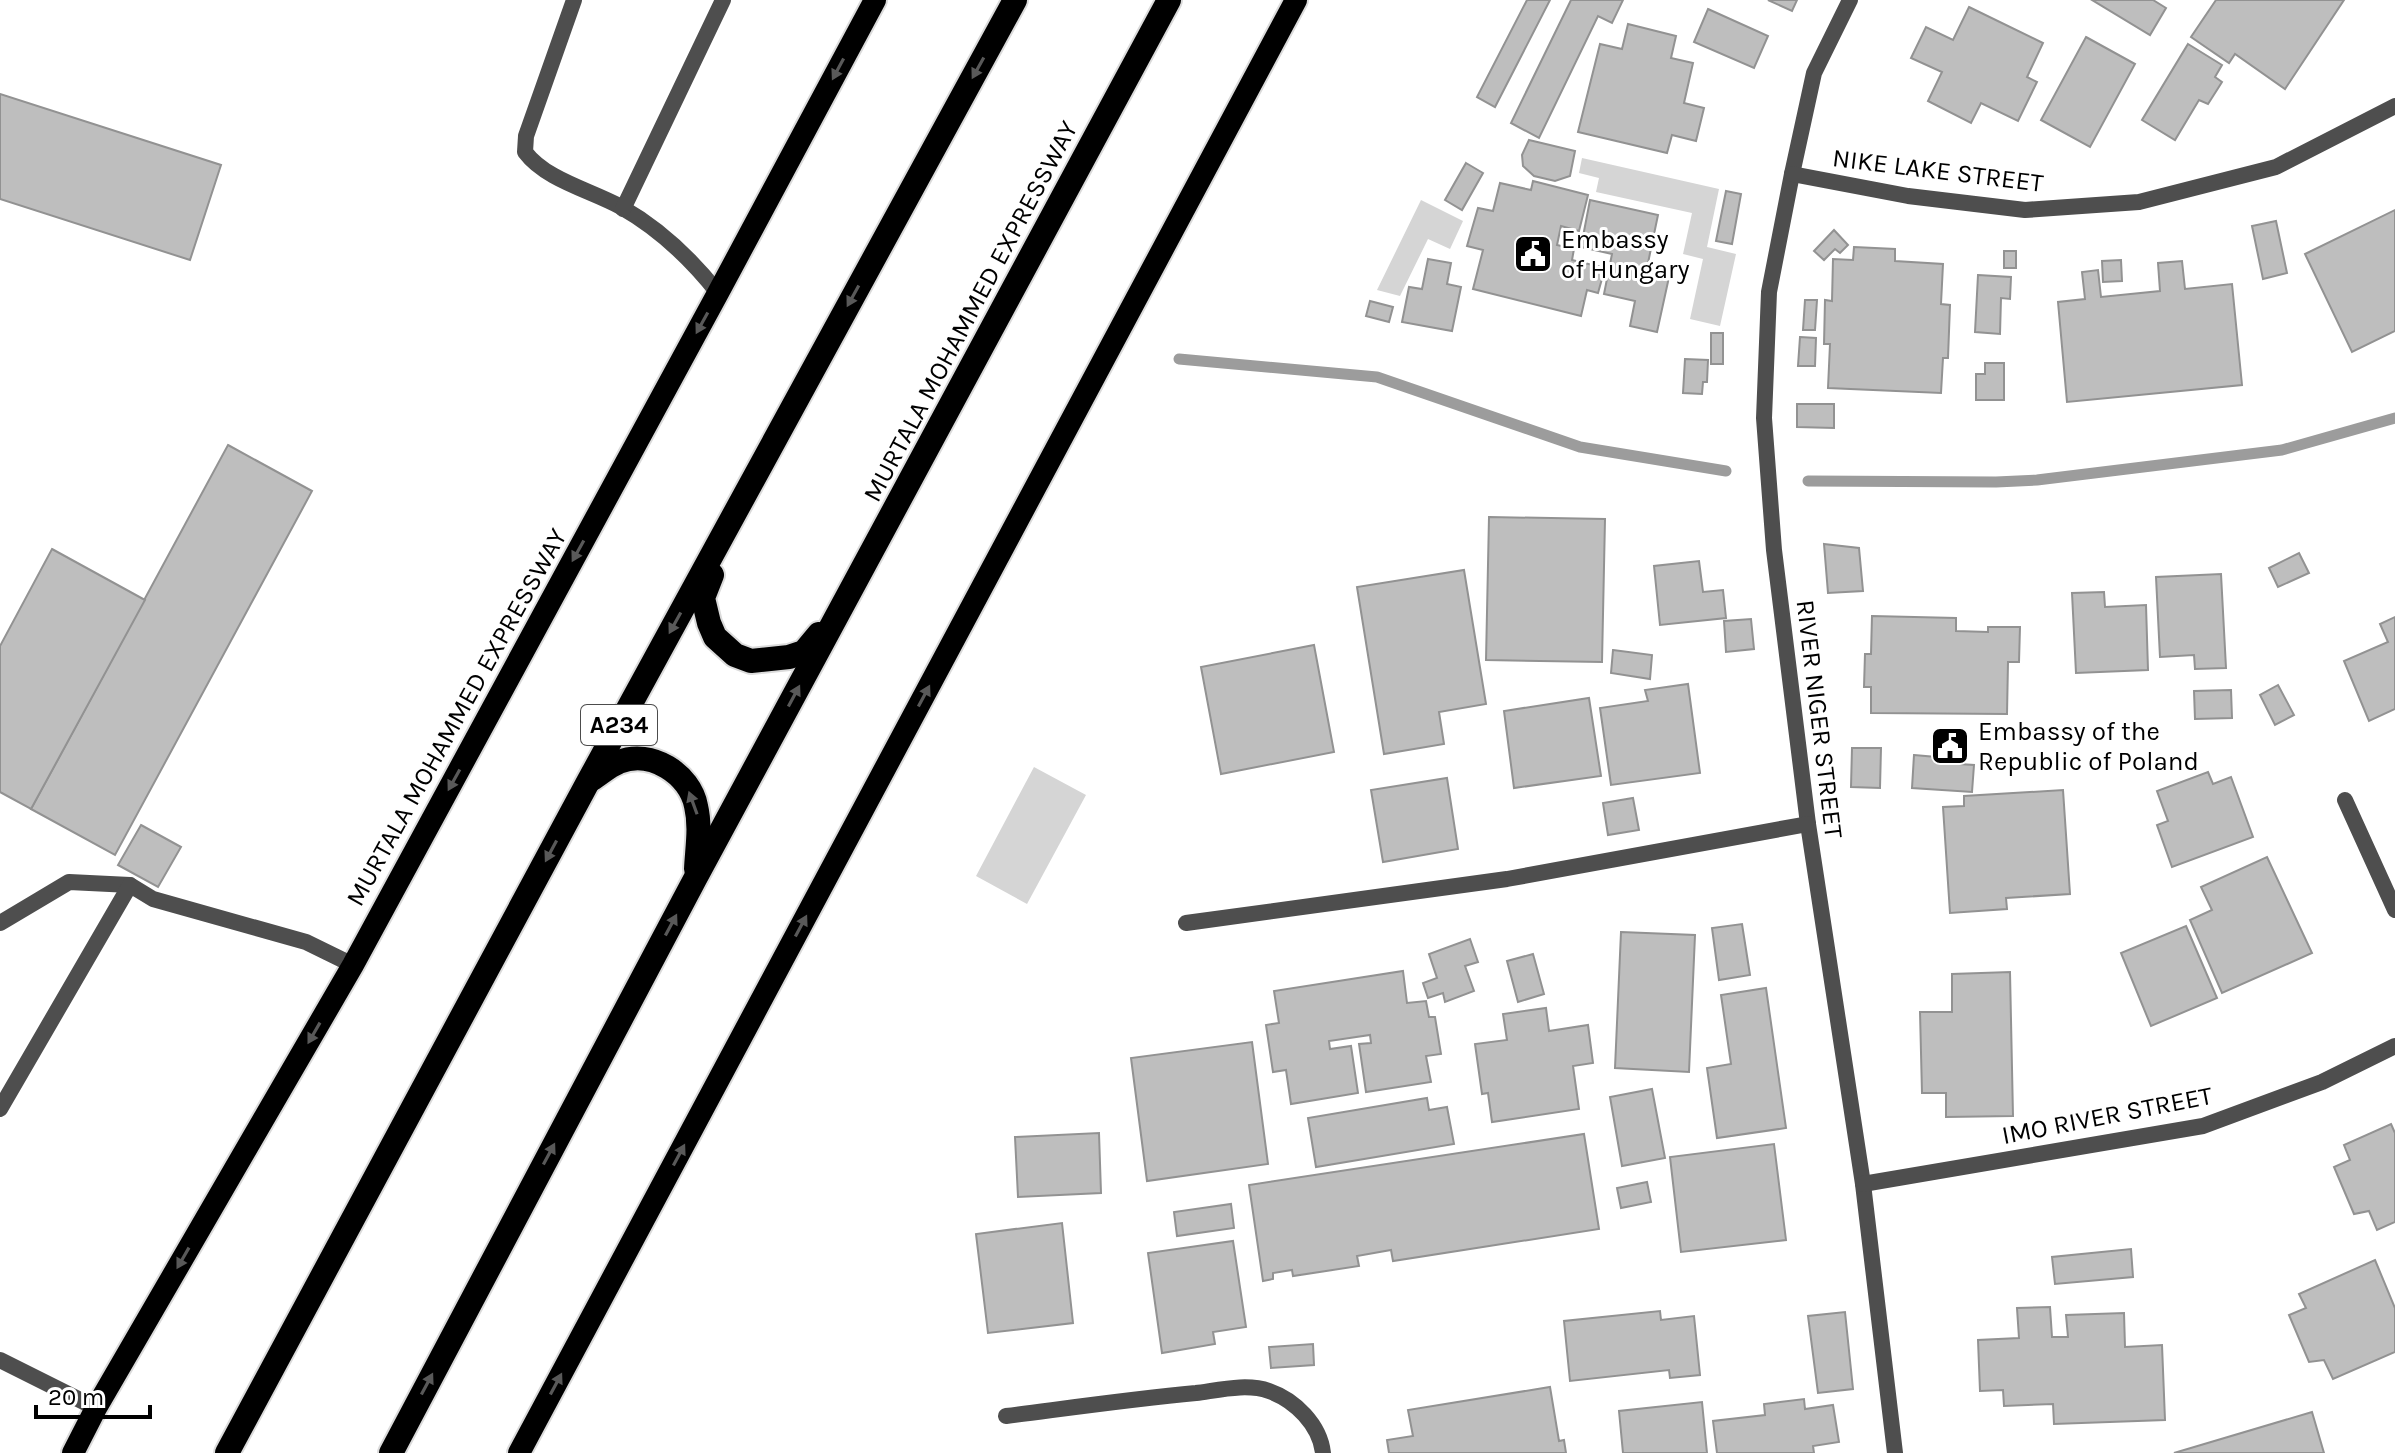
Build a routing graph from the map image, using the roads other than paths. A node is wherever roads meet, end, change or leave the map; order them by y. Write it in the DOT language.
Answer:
graph roads {
  1 [pos="574,0"];
  2 [pos="723,0"];
  3 [pos="875,0"];
  4 [pos="1015,0"];
  5 [pos="1169,0"];
  6 [pos="1296,0"];
  7 [pos="1850,0"];
  8 [pos="2395,106"];
  9 [pos="1792,174"];
  10 [pos="623,209"];
  11 [pos="718,293"];
  12 [pos="731,520"];
  13 [pos="844,604"];
  14 [pos="588,782"];
  15 [pos="2345,800"];
  16 [pos="1808,824"];
  17 [pos="695,879"];
  18 [pos="130,885"];
  19 [pos="2395,910"];
  20 [pos="0,923"];
  21 [pos="1186,923"];
  22 [pos="353,965"];
  23 [pos="2395,1046"];
  24 [pos="0,1109"];
  25 [pos="1863,1184"];
  26 [pos="0,1360"];
  27 [pos="96,1408"];
  28 [pos="1006,1416"];
  29 [pos="73,1453"];
  30 [pos="227,1453"];
  31 [pos="391,1453"];
  32 [pos="519,1453"];
  33 [pos="1323,1453"];
  34 [pos="1895,1453"];
  1 -- 10 [label="street"];
  2 -- 10 [label="street"];
  3 -- 11 [label="highway, MURTALA MOHAMMED EXPRESSWAY, one-way"];
  4 -- 12 [label="highway, A234, one-way"];
  5 -- 13 [label="highway, MURTALA MOHAMMED EXPRESSWAY"];
  32 -- 6 [label="highway, one-way"];
  7 -- 9 [label="street, RIVER NIGER STREET"];
  8 -- 9 [label="street, NIKE LAKE STREET"];
  9 -- 16 [label="street, RIVER NIGER STREET"];
  10 -- 11 [label="street"];
  11 -- 22 [label="highway, MURTALA MOHAMMED EXPRESSWAY, one-way"];
  12 -- 13 [label="highway"];
  12 -- 14 [label="highway, A234, one-way"];
  17 -- 13 [label="highway, MURTALA MOHAMMED EXPRESSWAY, one-way"];
  17 -- 14 [label="highway, one-way"];
  14 -- 30 [label="highway, A234, one-way"];
  15 -- 19 [label="street"];
  16 -- 21 [label="street"];
  16 -- 25 [label="street, RIVER NIGER STREET"];
  31 -- 17 [label="highway, MURTALA MOHAMMED EXPRESSWAY, one-way"];
  18 -- 20 [label="street"];
  18 -- 22 [label="street"];
  18 -- 24 [label="street"];
  22 -- 27 [label="highway, MURTALA MOHAMMED EXPRESSWAY, one-way"];
  23 -- 25 [label="street, IMO RIVER STREET"];
  25 -- 34 [label="street, RIVER NIGER STREET"];
  26 -- 27 [label="street"];
  27 -- 29 [label="highway, MURTALA MOHAMMED EXPRESSWAY"];
  28 -- 33 [label="street"];
}
